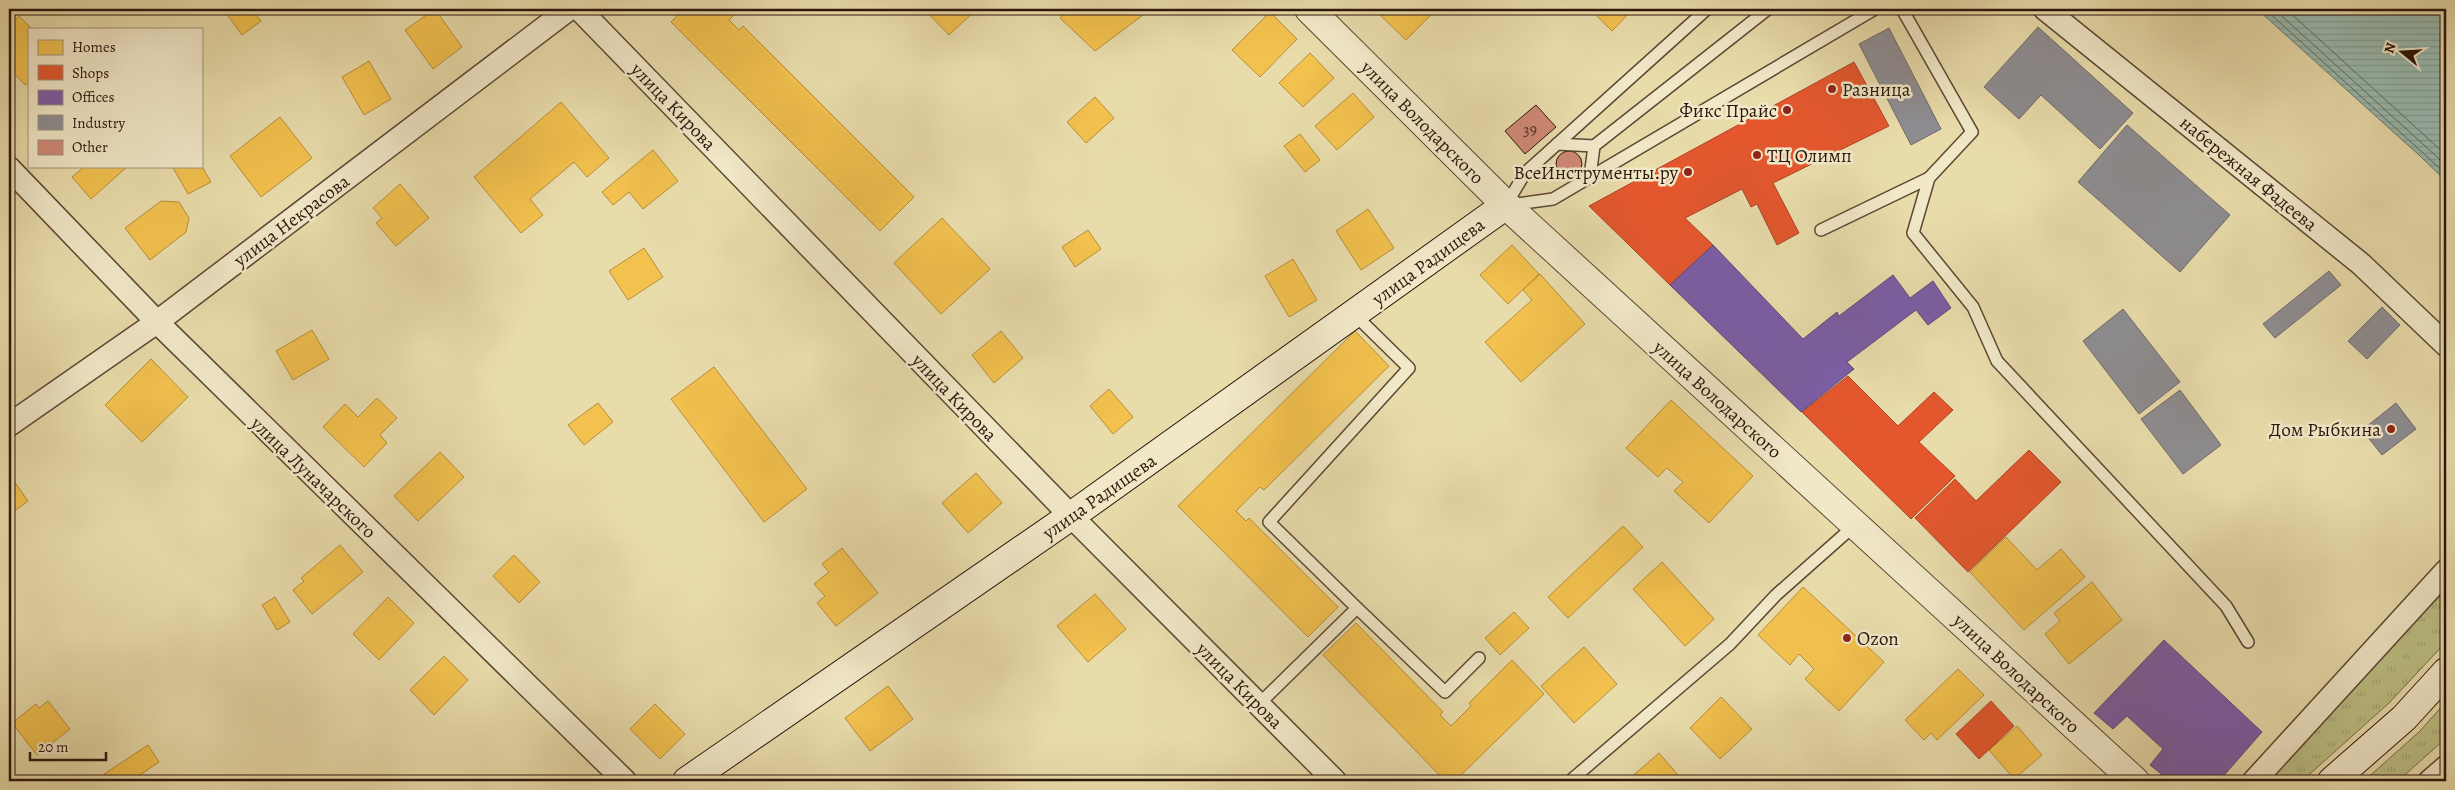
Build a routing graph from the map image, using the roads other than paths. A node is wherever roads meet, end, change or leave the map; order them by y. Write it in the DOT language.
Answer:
graph roads {
  1 [pos="569,9"];
  2 [pos="579,9"];
  3 [pos="1309,9"];
  4 [pos="1707,9"];
  5 [pos="1768,9"];
  6 [pos="1875,9"];
  7 [pos="1902,9"];
  8 [pos="2045,9"];
  9 [pos="1557,144"];
  10 [pos="1594,146"];
  11 [pos="9,168"];
  12 [pos="1590,177"];
  13 [pos="1928,178"];
  14 [pos="1506,205"];
  15 [pos="1821,230"];
  16 [pos="1354,314"];
  17 [pos="156,322"];
  18 [pos="2446,345"];
  19 [pos="9,426"];
  20 [pos="1071,516"];
  21 [pos="1855,524"];
  22 [pos="2446,571"];
  23 [pos="1357,608"];
  24 [pos="2248,642"];
  25 [pos="1478,658"];
  26 [pos="2446,672"];
  27 [pos="1259,704"];
  28 [pos="2446,767"];
  29 [pos="625,781"];
  30 [pos="687,781"];
  31 [pos="1335,781"];
  32 [pos="1570,781"];
  33 [pos="2135,781"];
  34 [pos="2254,781"];
  35 [pos="2332,781"];
  36 [pos="2430,781"];
  1 -- 17 [label="street, улица Некрасова"];
  2 -- 20 [label="street, улица Кирова"];
  3 -- 14 [label="main road, улица Володарского"];
  4 -- 9 [label="lane"];
  5 -- 10 [label="lane"];
  6 -- 12 [label="lane"];
  7 -- 13 [label="lane"];
  8 -- 18 [label="street, набережная Фадеева"];
  9 -- 10 [label="lane"];
  9 -- 14 [label="lane"];
  10 -- 12 [label="lane"];
  11 -- 17 [label="street, улица Луначарского"];
  12 -- 14 [label="lane"];
  13 -- 15 [label="lane"];
  13 -- 24 [label="lane"];
  14 -- 16 [label="main road, улица Радищева"];
  14 -- 21 [label="main road, улица Володарского"];
  16 -- 20 [label="main road, улица Радищева"];
  16 -- 23 [label="lane"];
  17 -- 19 [label="street, улица Некрасова"];
  17 -- 29 [label="street, улица Луначарского"];
  20 -- 27 [label="street, улица Кирова"];
  20 -- 30 [label="main road, улица Радищева"];
  21 -- 32 [label="lane"];
  21 -- 33 [label="main road, улица Володарского"];
  22 -- 34 [label="street"];
  23 -- 25 [label="lane"];
  23 -- 27 [label="lane"];
  26 -- 35 [label="main road"];
  27 -- 31 [label="street, улица Кирова"];
  28 -- 36 [label="street"];
}
